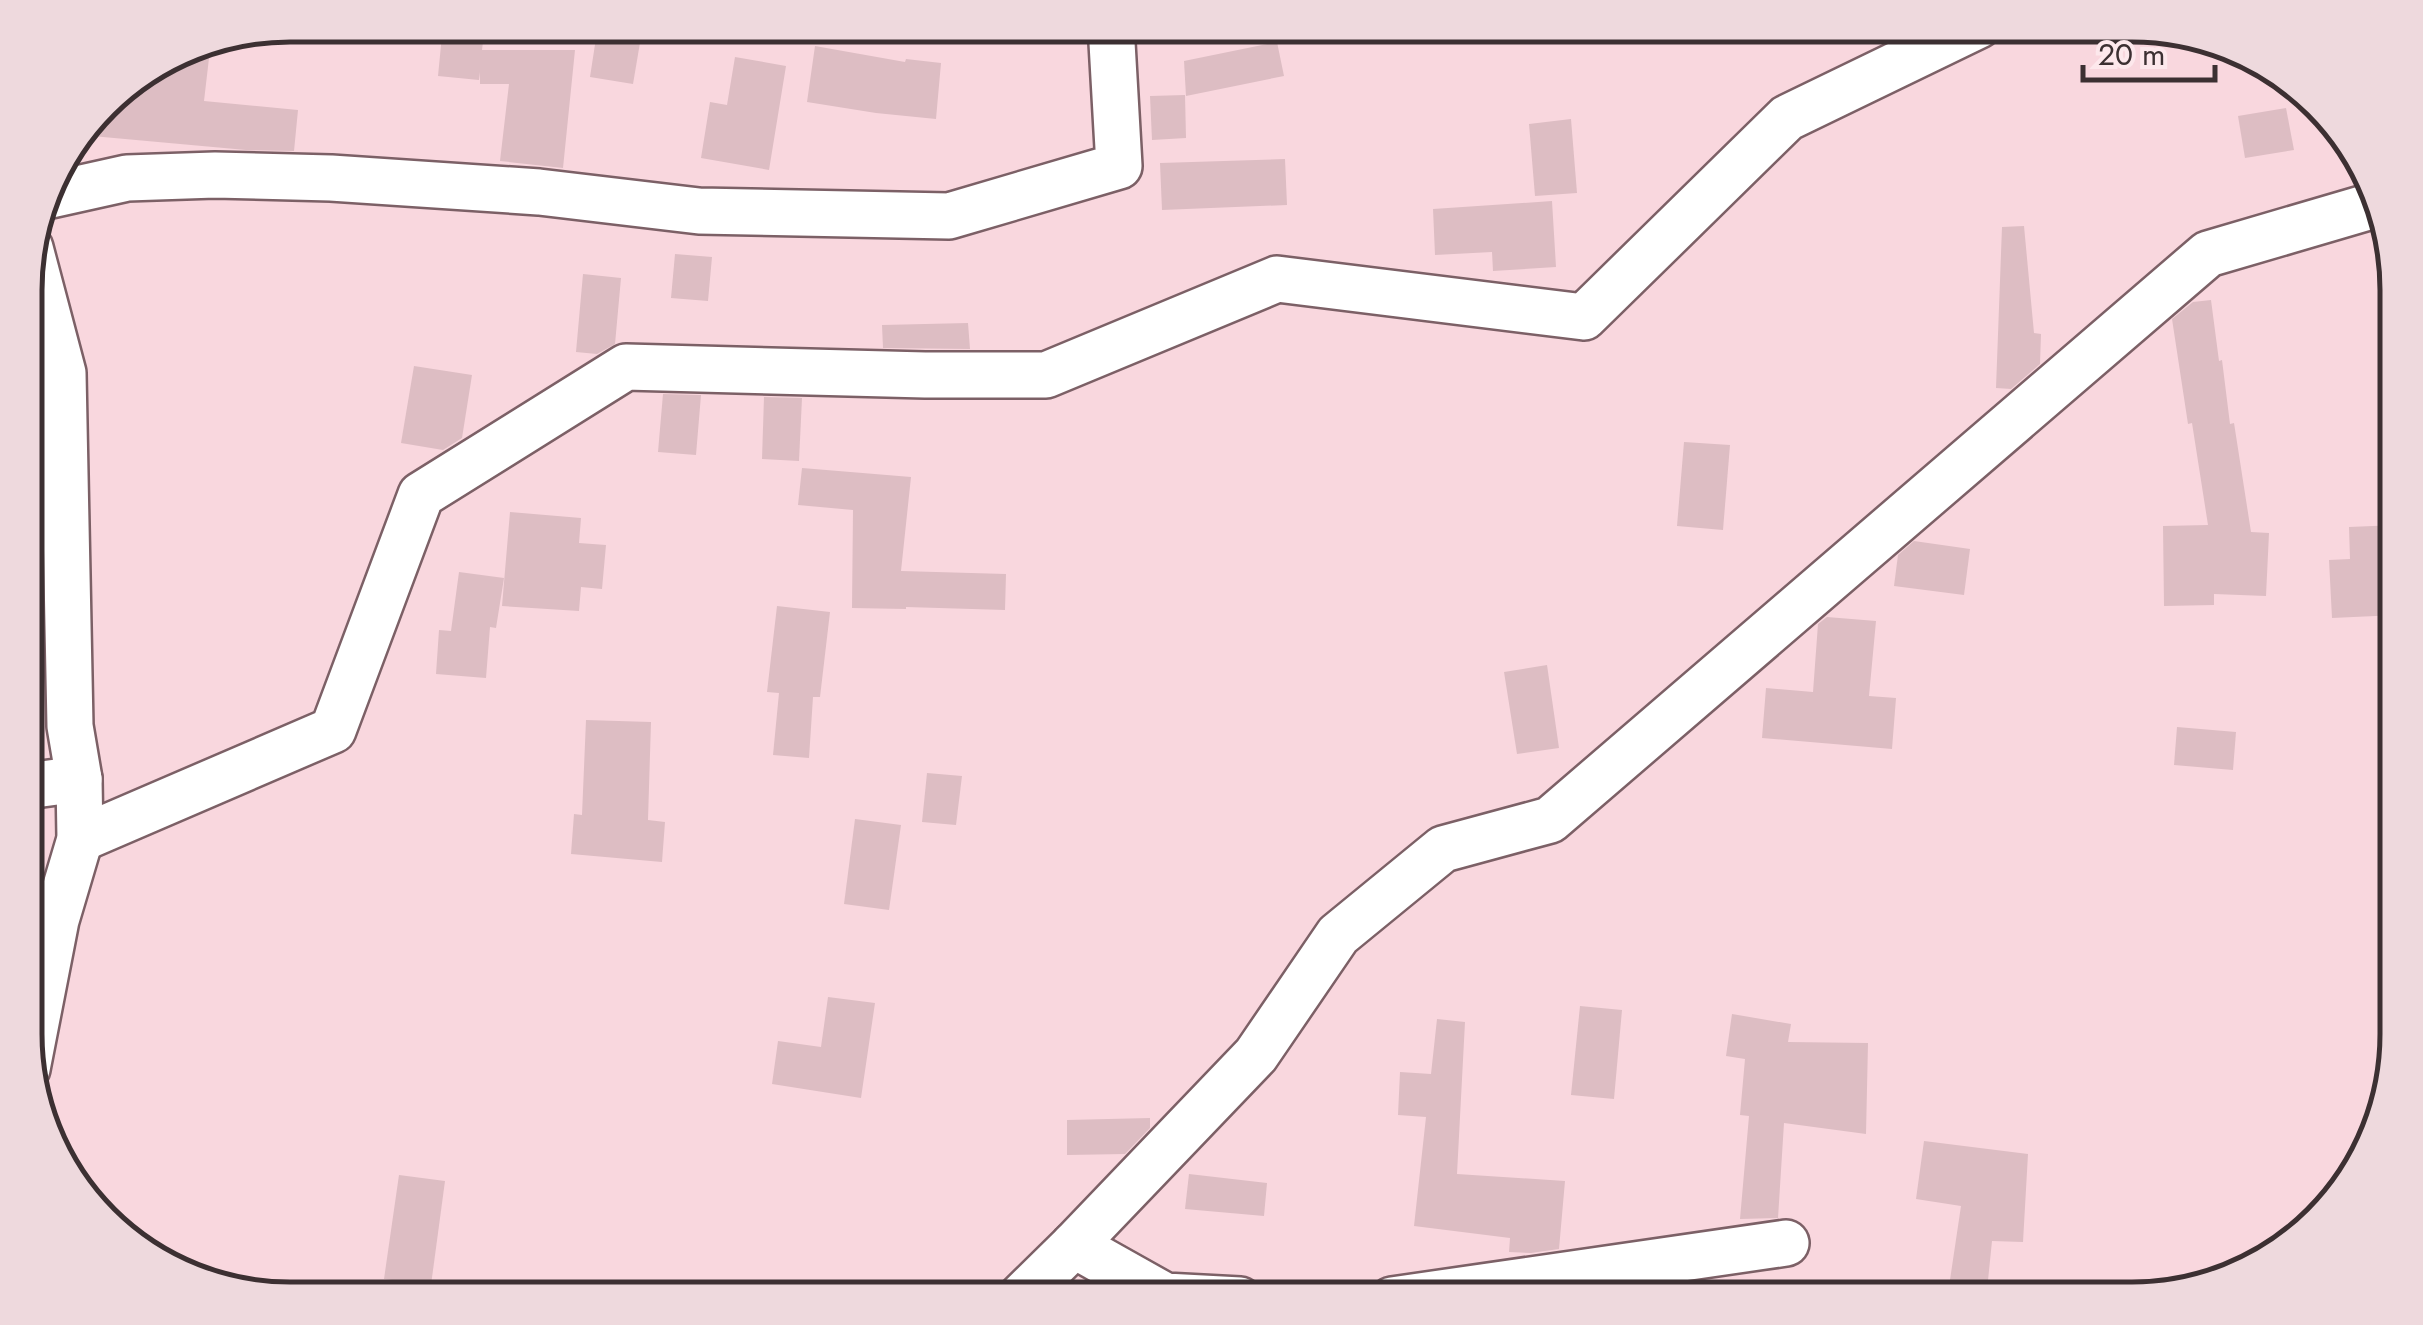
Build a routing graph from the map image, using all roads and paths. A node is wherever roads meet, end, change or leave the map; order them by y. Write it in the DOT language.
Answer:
graph roads {
  1 [pos="1945,42"];
  2 [pos="1111,43"];
  3 [pos="63,192"];
  4 [pos="2366,208"];
  5 [pos="42,293"];
  6 [pos="80,779"];
  7 [pos="42,784"];
  8 [pos="80,839"];
  9 [pos="42,991"];
  10 [pos="1786,1242"];
  11 [pos="1074,1245"];
  12 [pos="1036,1282"];
  13 [pos="1139,1282"];
  14 [pos="1514,1282"];
  1 -- 8 [label="street"];
  2 -- 3 [label="street"];
  4 -- 11 [label="street"];
  5 -- 6 [label="street"];
  6 -- 7 [label="street"];
  6 -- 8 [label="street"];
  8 -- 9 [label="street"];
  10 -- 14 [label="street"];
  11 -- 12 [label="street"];
  11 -- 13 [label="street"];
}
